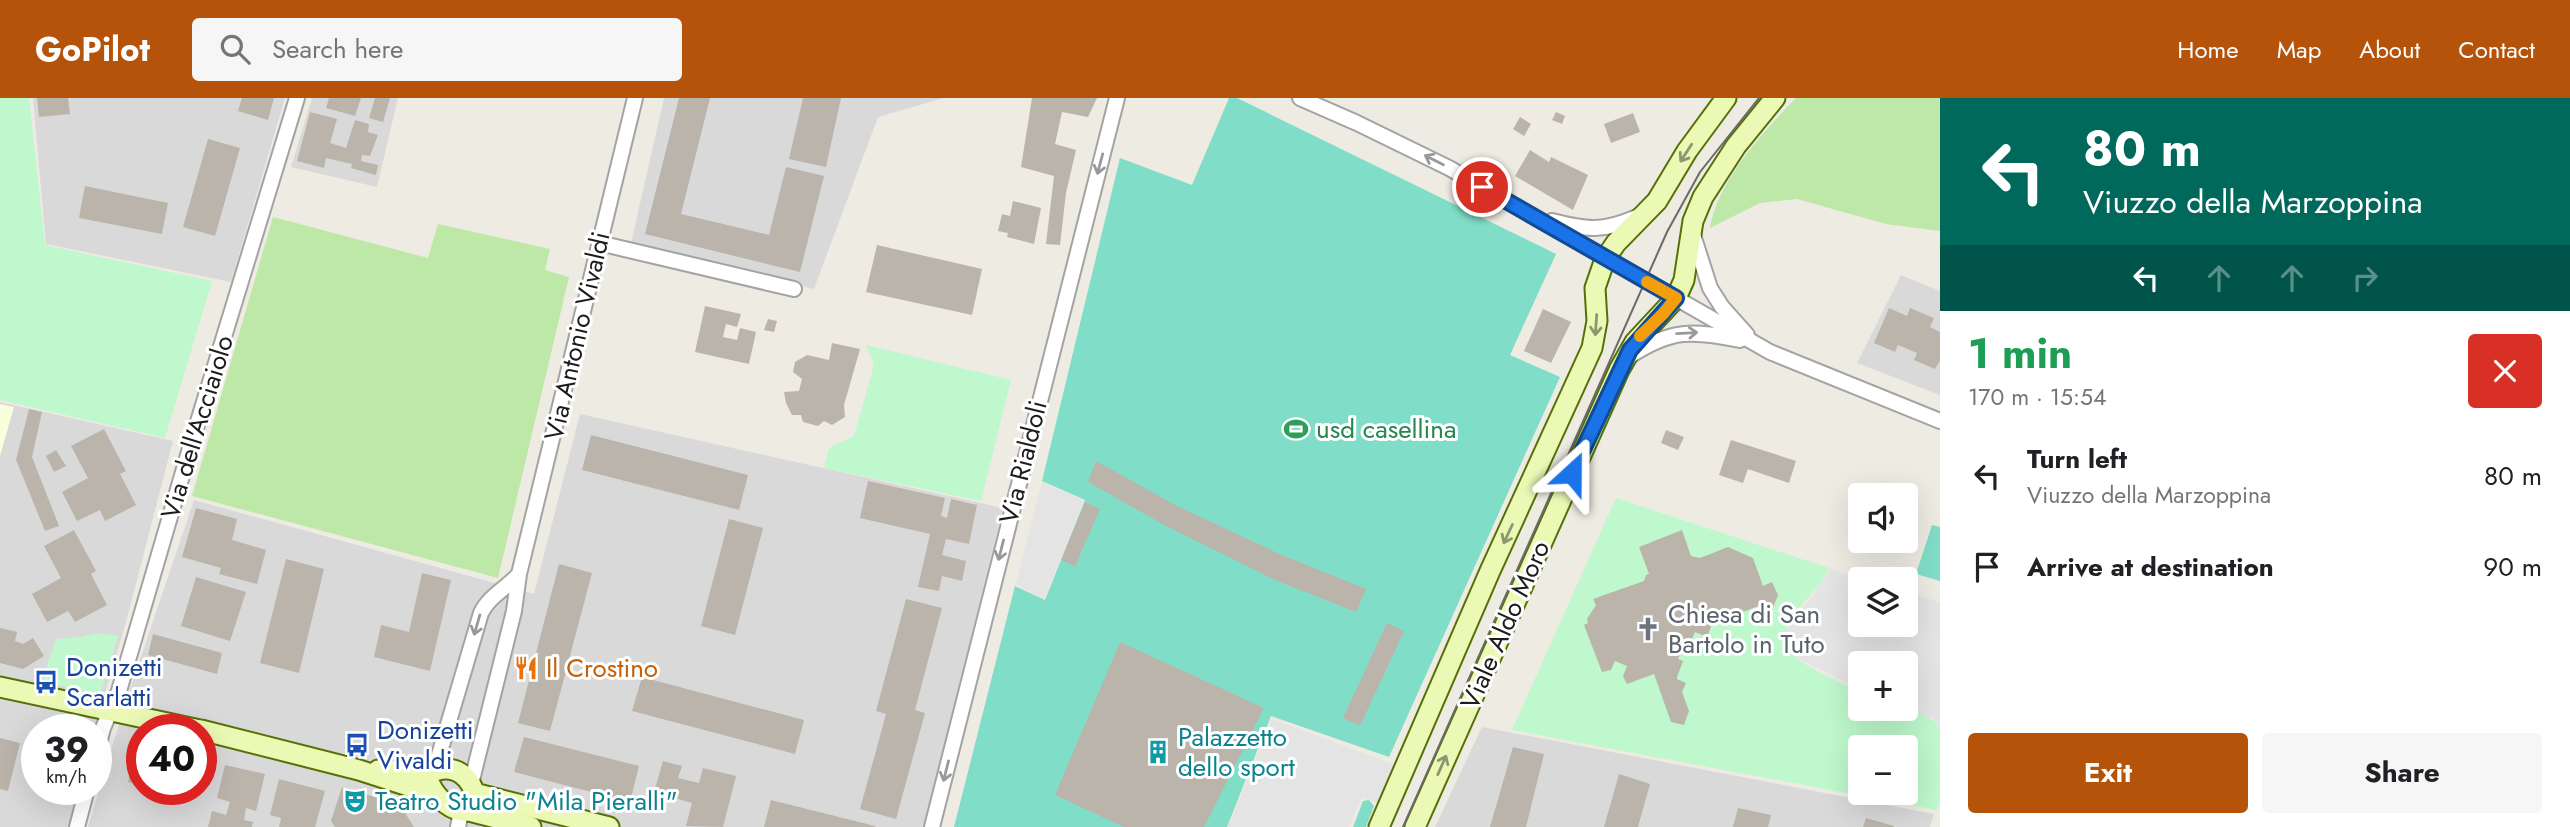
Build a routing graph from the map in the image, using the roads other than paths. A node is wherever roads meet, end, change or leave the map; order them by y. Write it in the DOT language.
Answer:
graph roads {
  1 [pos="297,98"];
  2 [pos="635,98"];
  3 [pos="1117,98"];
  4 [pos="1300,98"];
  5 [pos="1726,98"];
  6 [pos="1775,98"];
  7 [pos="1648,212"];
  8 [pos="1537,217"];
  9 [pos="1691,230"];
  10 [pos="599,243"];
  11 [pos="1605,259"];
  12 [pos="794,289"];
  13 [pos="1676,298"];
  14 [pos="1755,344"];
  15 [pos="1625,359"];
  16 [pos="1940,421"];
  17 [pos="519,574"];
  18 [pos="502,591"];
  19 [pos="514,611"];
  20 [pos="0,687"];
  21 [pos="111,709"];
  22 [pos="109,714"];
  23 [pos="132,714"];
  24 [pos="217,734"];
  25 [pos="359,770"];
  26 [pos="434,772"];
  27 [pos="436,795"];
  28 [pos="83,805"];
  29 [pos="467,805"];
  30 [pos="77,827"];
  31 [pos="531,827"];
  32 [pos="609,827"];
  33 [pos="932,827"];
  34 [pos="1379,827"];
  35 [pos="1415,827"];
  1 -- 21 [label="street, Via dell'Acciaiolo"];
  2 -- 10 [label="street, Via Antonio Vivaldi"];
  3 -- 33 [label="street, Via Rialdoli, one-way"];
  8 -- 4 [label="street, one-way"];
  5 -- 7 [label="street, Viale Aldo Moro, one-way"];
  6 -- 9 [label="street, Viale Aldo Moro"];
  7 -- 8 [label="street"];
  7 -- 11 [label="street, Viale Aldo Moro"];
  8 -- 11 [label="street"];
  9 -- 13 [label="street, Viale Aldo Moro"];
  9 -- 14 [label="street"];
  10 -- 12 [label="street"];
  10 -- 17 [label="street, Via Antonio Vivaldi"];
  11 -- 13 [label="street"];
  11 -- 34 [label="street, Viale Aldo Moro, one-way"];
  13 -- 14 [label="street"];
  13 -- 15 [label="street, Viale Aldo Moro"];
  15 -- 14 [label="street, one-way"];
  14 -- 16 [label="street"];
  35 -- 15 [label="street, Viale Aldo Moro, one-way"];
  17 -- 18 [label="street"];
  17 -- 19 [label="street, Via Antonio Vivaldi"];
  18 -- 19 [label="street"];
  18 -- 26 [label="street, one-way"];
  19 -- 29 [label="street, Via Antonio Vivaldi"];
  20 -- 21 [label="street"];
  21 -- 22 [label="street, Via dell'Acciaiolo"];
  21 -- 23 [label="street"];
  24 -- 25 [label="street"];
  25 -- 26 [label="street"];
  25 -- 27 [label="street"];
  26 -- 27 [label="street"];
  26 -- 29 [label="street"];
  27 -- 29 [label="street"];
  28 -- 30 [label="street"];
  29 -- 31 [label="street"];
  29 -- 32 [label="street"];
}
